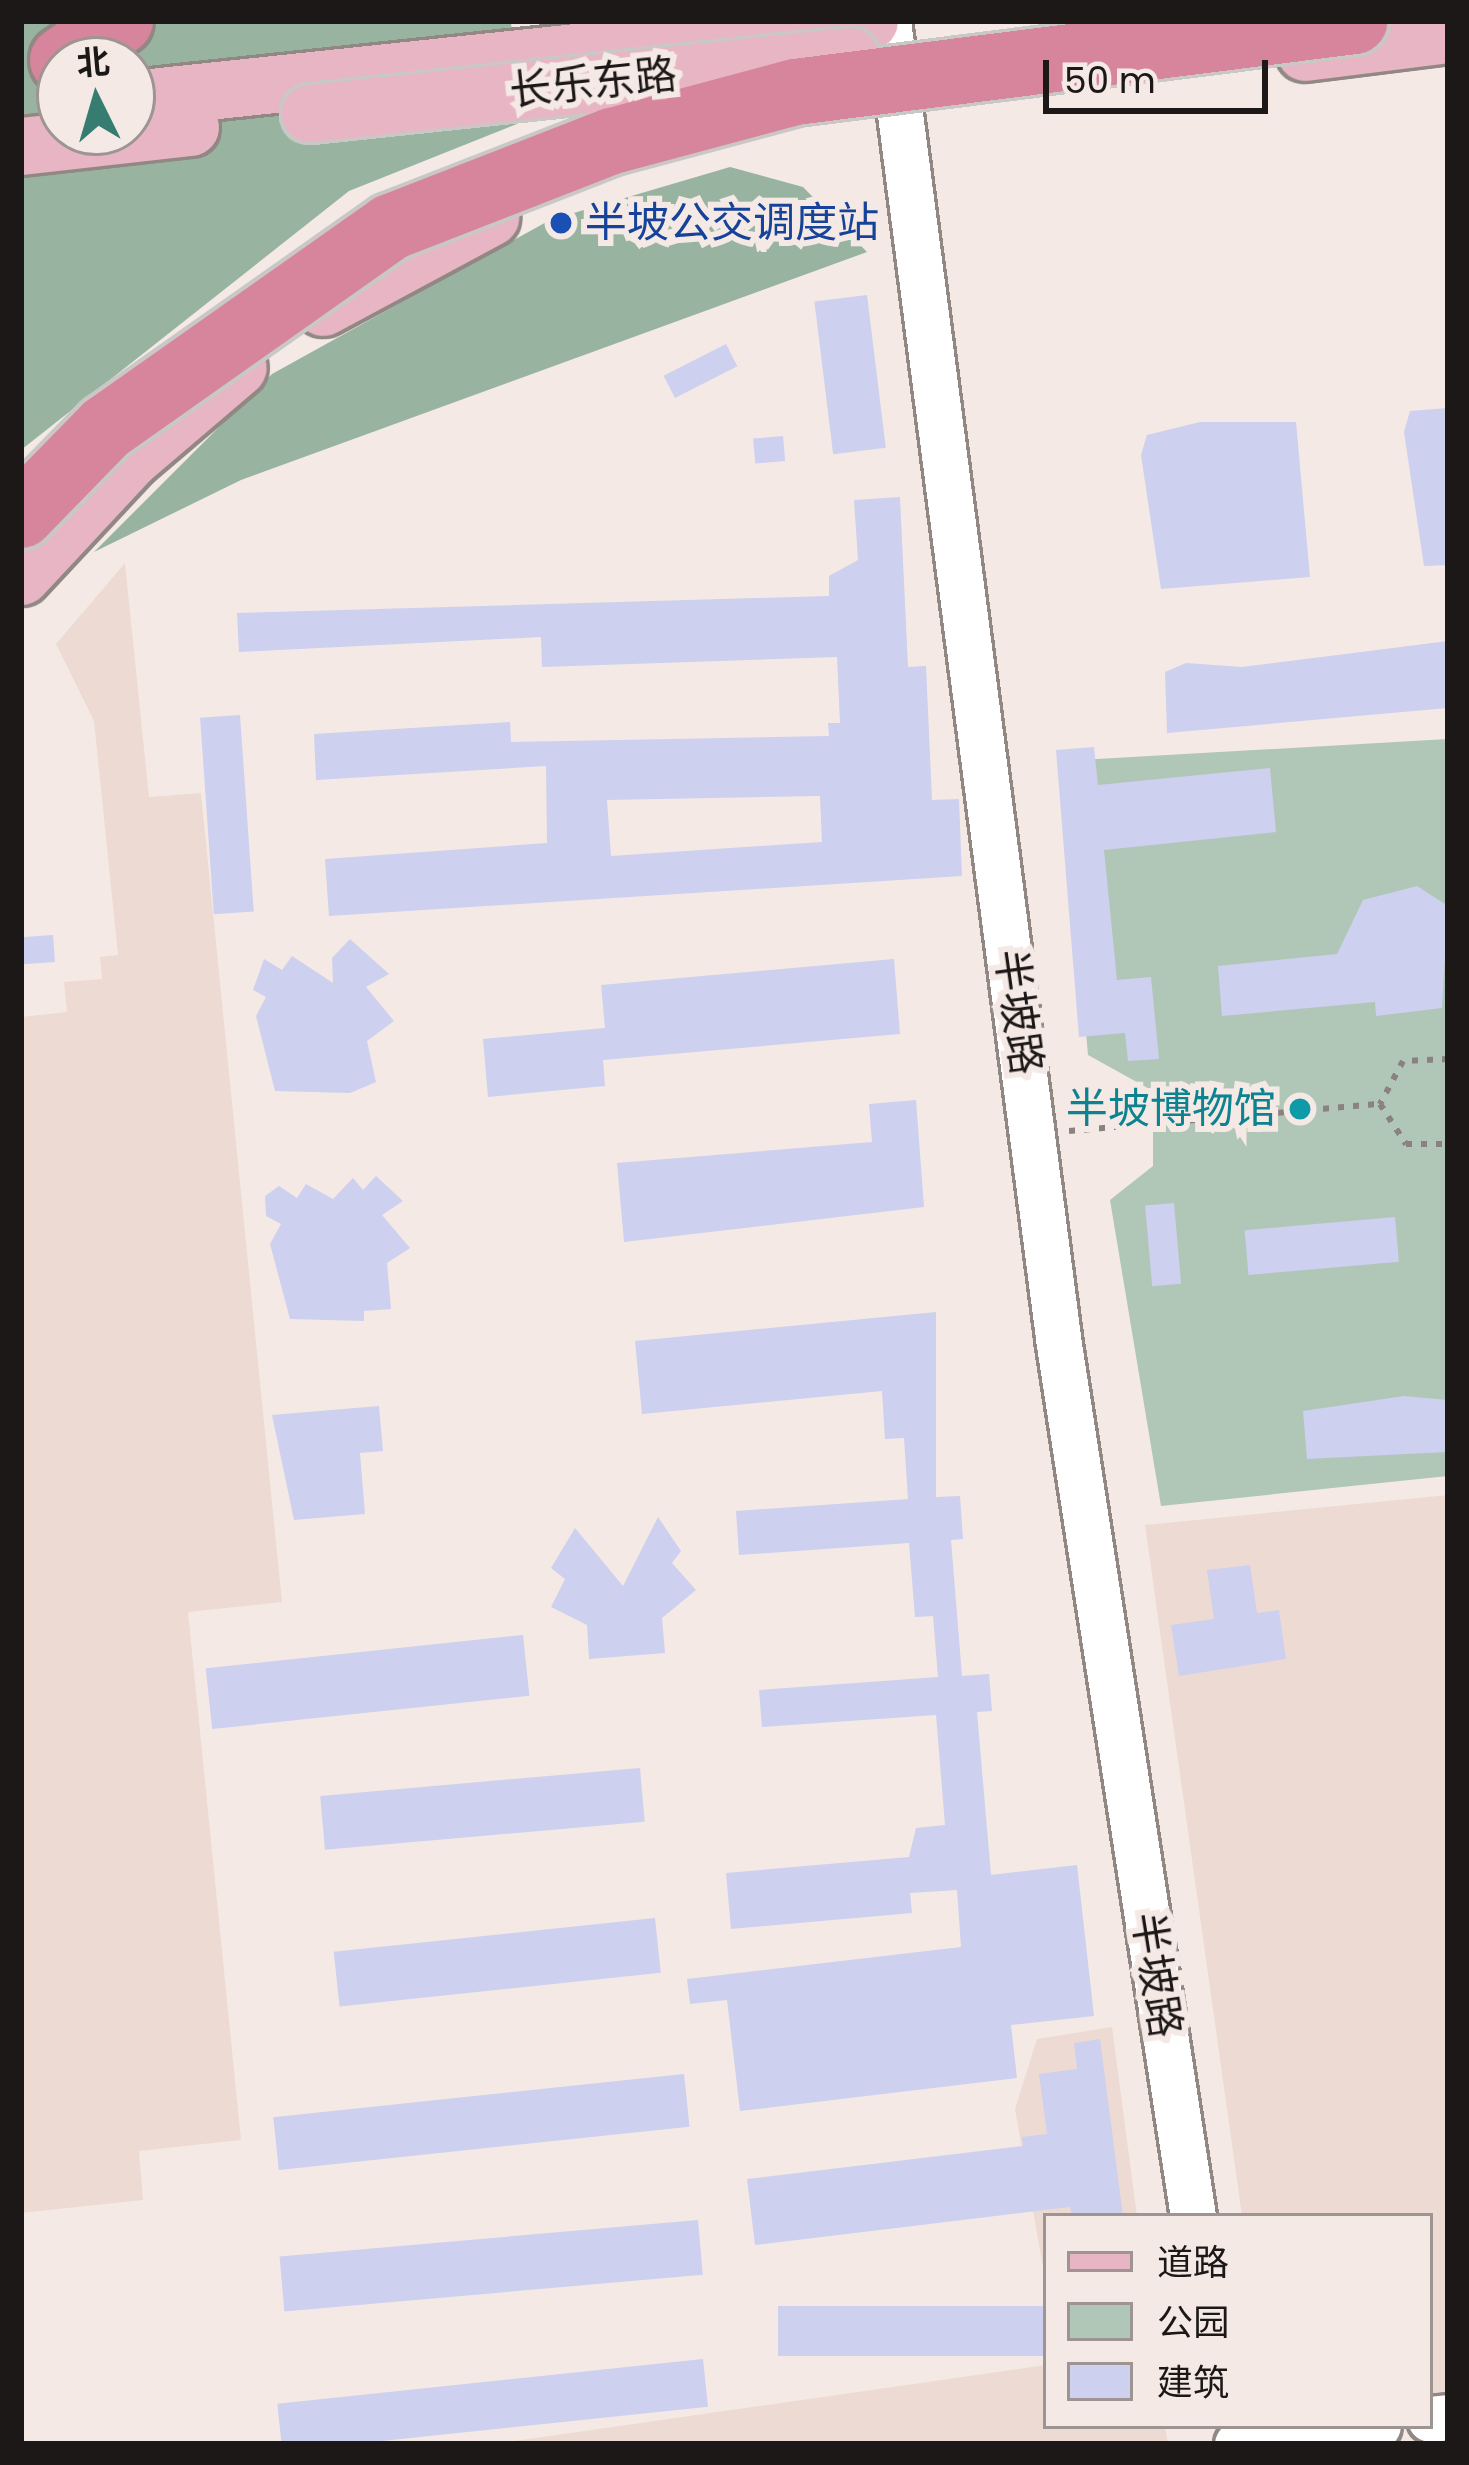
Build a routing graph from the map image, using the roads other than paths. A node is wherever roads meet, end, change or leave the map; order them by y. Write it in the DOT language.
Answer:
graph roads {
  1 [pos="869,21"];
  2 [pos="888,21"];
  3 [pos="1165,21"];
  4 [pos="1355,21"];
  5 [pos="1448,34"];
  6 [pos="156,96"];
  7 [pos="893,101"];
  8 [pos="21,146"];
  9 [pos="21,515"];
  10 [pos="21,576"];
  11 [pos="1193,2213"];
  12 [pos="1354,2429"];
  13 [pos="1233,2444"];
  1 -- 6 [label="main road, 长乐东路"];
  2 -- 7 [label="street, 半坡路"];
  3 -- 8 [label="main road, 长乐东路, bridge"];
  4 -- 9 [label="highway, bridge"];
  5 -- 7 [label="main road"];
  7 -- 10 [label="main road"];
  7 -- 11 [label="street, 半坡路"];
  12 -- 13 [label="street"];
}
